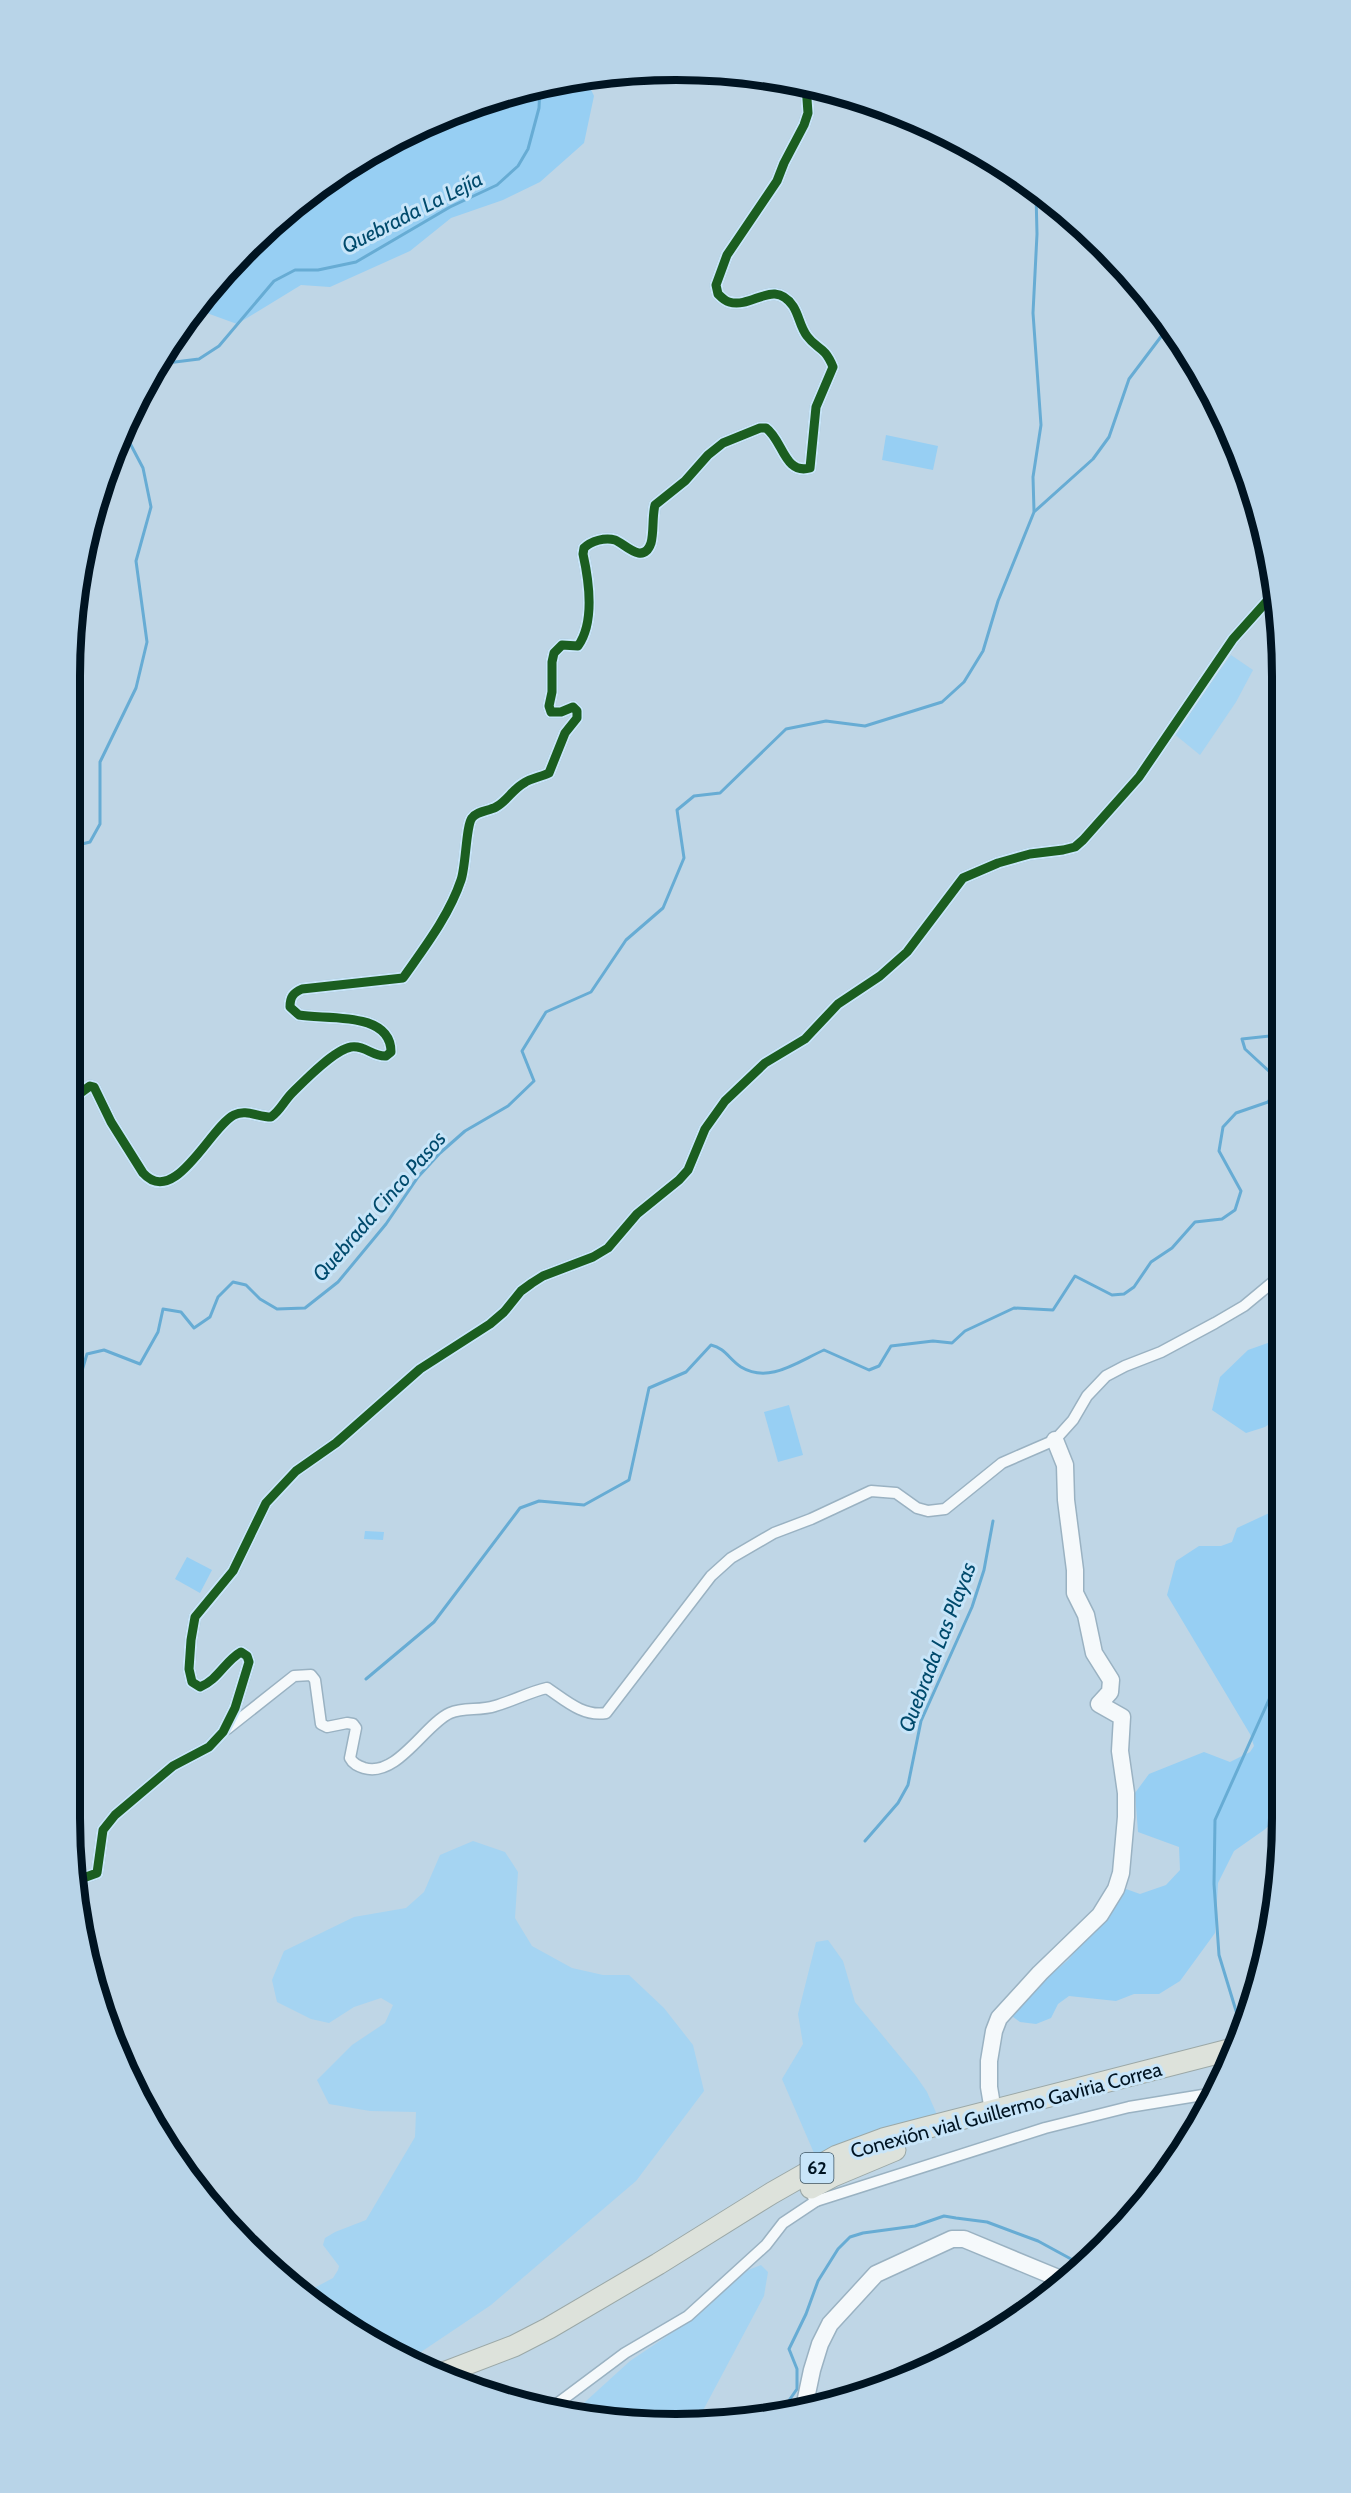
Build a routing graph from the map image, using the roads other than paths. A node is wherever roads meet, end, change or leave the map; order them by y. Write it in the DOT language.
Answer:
graph roads {
  1 [pos="807,94"];
  2 [pos="1266,602"];
  3 [pos="79,1096"];
  4 [pos="1272,1282"];
  5 [pos="1055,1440"];
  6 [pos="223,1732"];
  7 [pos="83,1878"];
  8 [pos="1224,2051"];
  9 [pos="1217,2066"];
  10 [pos="1203,2095"];
  11 [pos="993,2111"];
  12 [pos="812,2196"];
  13 [pos="1055,2277"];
  14 [pos="452,2370"];
  15 [pos="469,2376"];
  16 [pos="806,2399"];
  17 [pos="559,2402"];
  1 -- 3 [label="street"];
  2 -- 6 [label="street"];
  4 -- 5 [label="street"];
  5 -- 6 [label="street"];
  5 -- 11 [label="street"];
  6 -- 7 [label="street"];
  8 -- 11 [label="highway, Conexión vial Guillermo Gaviria Correa / 62"];
  9 -- 12 [label="highway, Conexión vial Guillermo Gaviria Correa / 62"];
  10 -- 12 [label="street"];
  11 -- 14 [label="highway, Conexión vial Guillermo Gaviria Correa / 62"];
  12 -- 15 [label="highway, Conexión vial Guillermo Gaviria Correa / 62"];
  12 -- 17 [label="street"];
  13 -- 16 [label="street"];
}
